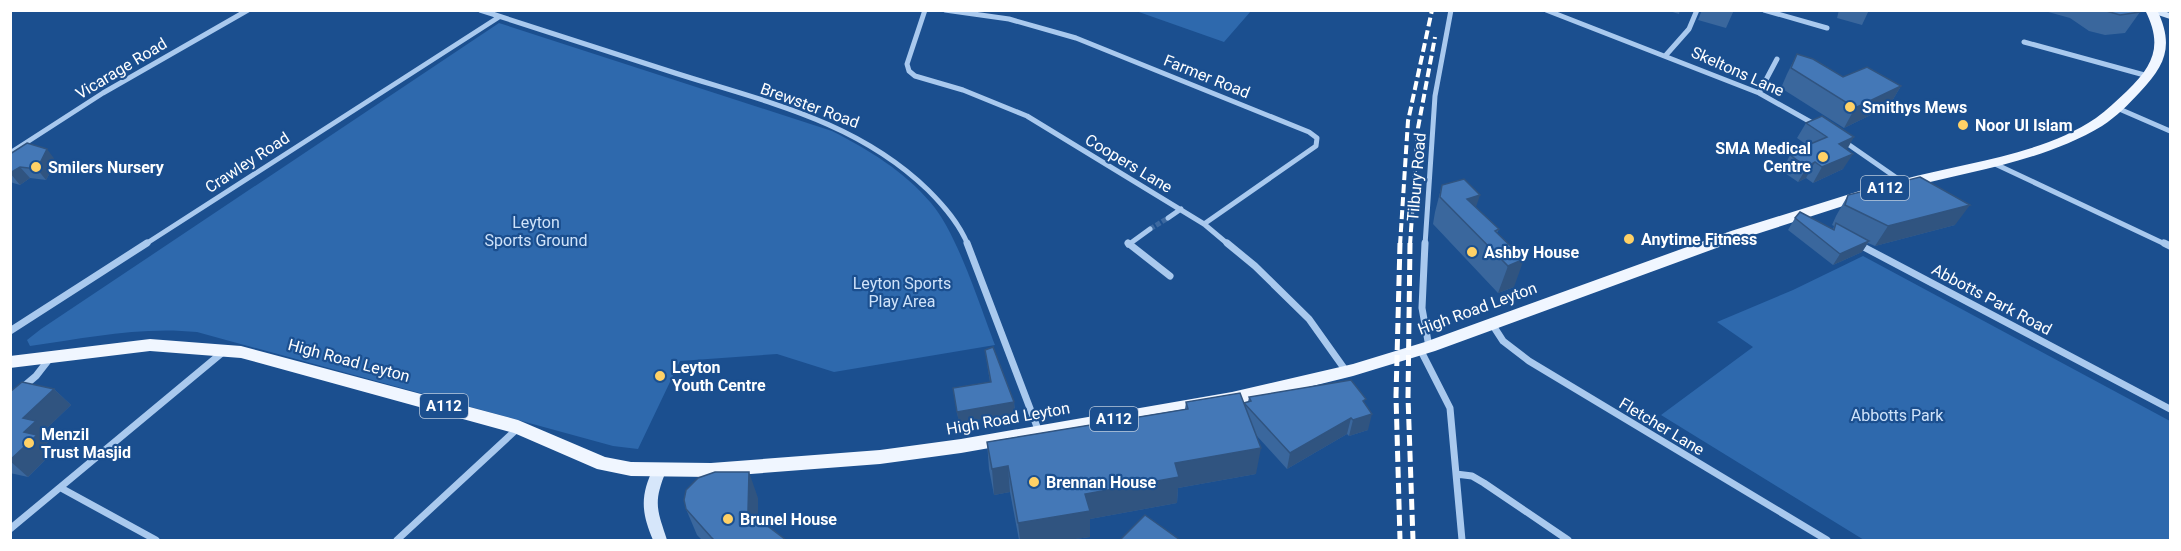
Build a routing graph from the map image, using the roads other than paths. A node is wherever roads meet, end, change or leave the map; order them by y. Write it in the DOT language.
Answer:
graph roads {
  1 [pos="248,10"];
  2 [pos="480,10"];
  3 [pos="925,10"];
  4 [pos="945,10"];
  5 [pos="1451,10"];
  6 [pos="1546,10"];
  7 [pos="1576,10"];
  8 [pos="1697,10"];
  9 [pos="1764,10"];
  10 [pos="2151,11"];
  11 [pos="2170,16"];
  12 [pos="500,17"];
  13 [pos="1571,19"];
  14 [pos="1827,28"];
  15 [pos="2167,33"];
  16 [pos="2024,42"];
  17 [pos="1666,55"];
  18 [pos="1776,59"];
  19 [pos="2149,77"];
  20 [pos="1759,93"];
  21 [pos="2117,108"];
  22 [pos="2170,131"];
  23 [pos="1827,132"];
  24 [pos="1837,137"];
  25 [pos="10,153"];
  26 [pos="1989,161"];
  27 [pos="1904,183"];
  28 [pos="1181,209"];
  29 [pos="1168,218"];
  30 [pos="1204,224"];
  31 [pos="1150,229"];
  32 [pos="1852,241"];
  33 [pos="2170,246"];
  34 [pos="1170,276"];
  35 [pos="1492,324"];
  36 [pos="10,331"];
  37 [pos="1424,348"];
  38 [pos="226,350"];
  39 [pos="50,358"];
  40 [pos="10,362"];
  41 [pos="1346,371"];
  42 [pos="10,398"];
  43 [pos="2170,409"];
  44 [pos="518,428"];
  45 [pos="1040,432"];
  46 [pos="659,471"];
  47 [pos="1456,474"];
  48 [pos="61,488"];
  49 [pos="10,529"];
  50 [pos="156,540"];
  51 [pos="397,540"];
  52 [pos="660,540"];
  53 [pos="1462,540"];
  54 [pos="1568,540"];
  55 [pos="1827,540"];
  1 -- 25 [label="street, Vicarage Road"];
  2 -- 12 [label="street, Brewster Road"];
  3 -- 28 [label="street, Coopers Lane"];
  4 -- 30 [label="street, Farmer Road"];
  5 -- 37 [label="street, Tilbury Road"];
  6 -- 13 [label="street, Skeltons Lane"];
  7 -- 13 [label="street"];
  8 -- 17 [label="street"];
  9 -- 14 [label="street"];
  10 -- 11 [label="street"];
  10 -- 15 [label="main road, High Road Leyton / A112"];
  12 -- 36 [label="street, Crawley Road"];
  12 -- 45 [label="street, Brewster Road"];
  13 -- 17 [label="street, Skeltons Lane"];
  15 -- 19 [label="main road, High Road Leyton / A112"];
  16 -- 19 [label="street"];
  17 -- 20 [label="street, Skeltons Lane"];
  18 -- 20 [label="street"];
  19 -- 21 [label="main road, High Road Leyton / A112"];
  20 -- 23 [label="street, Skeltons Lane"];
  21 -- 22 [label="street"];
  21 -- 26 [label="main road, High Road Leyton / A112"];
  24 -- 27 [label="street"];
  26 -- 27 [label="main road, High Road Leyton / A112"];
  26 -- 33 [label="street"];
  27 -- 35 [label="main road, High Road Leyton / A112"];
  28 -- 29 [label="street"];
  28 -- 30 [label="street, Coopers Lane"];
  30 -- 41 [label="street, Coopers Lane"];
  31 -- 34 [label="street"];
  32 -- 43 [label="street, Abbotts Park Road"];
  35 -- 37 [label="main road, High Road Leyton / A112"];
  35 -- 55 [label="street, Fletcher Lane"];
  37 -- 41 [label="main road, High Road Leyton / A112"];
  37 -- 47 [label="street, Tilbury Road"];
  38 -- 39 [label="main road, High Road Leyton / A112"];
  38 -- 44 [label="main road, High Road Leyton / A112"];
  38 -- 48 [label="street"];
  39 -- 40 [label="main road, High Road Leyton / A112"];
  39 -- 42 [label="street"];
  41 -- 45 [label="main road, High Road Leyton / A112"];
  44 -- 46 [label="main road, High Road Leyton / A112"];
  44 -- 51 [label="street"];
  45 -- 46 [label="main road, High Road Leyton / A112"];
  46 -- 52 [label="street"];
  47 -- 53 [label="street, Tilbury Road"];
  47 -- 54 [label="street"];
  48 -- 49 [label="street"];
  48 -- 50 [label="street"];
}
